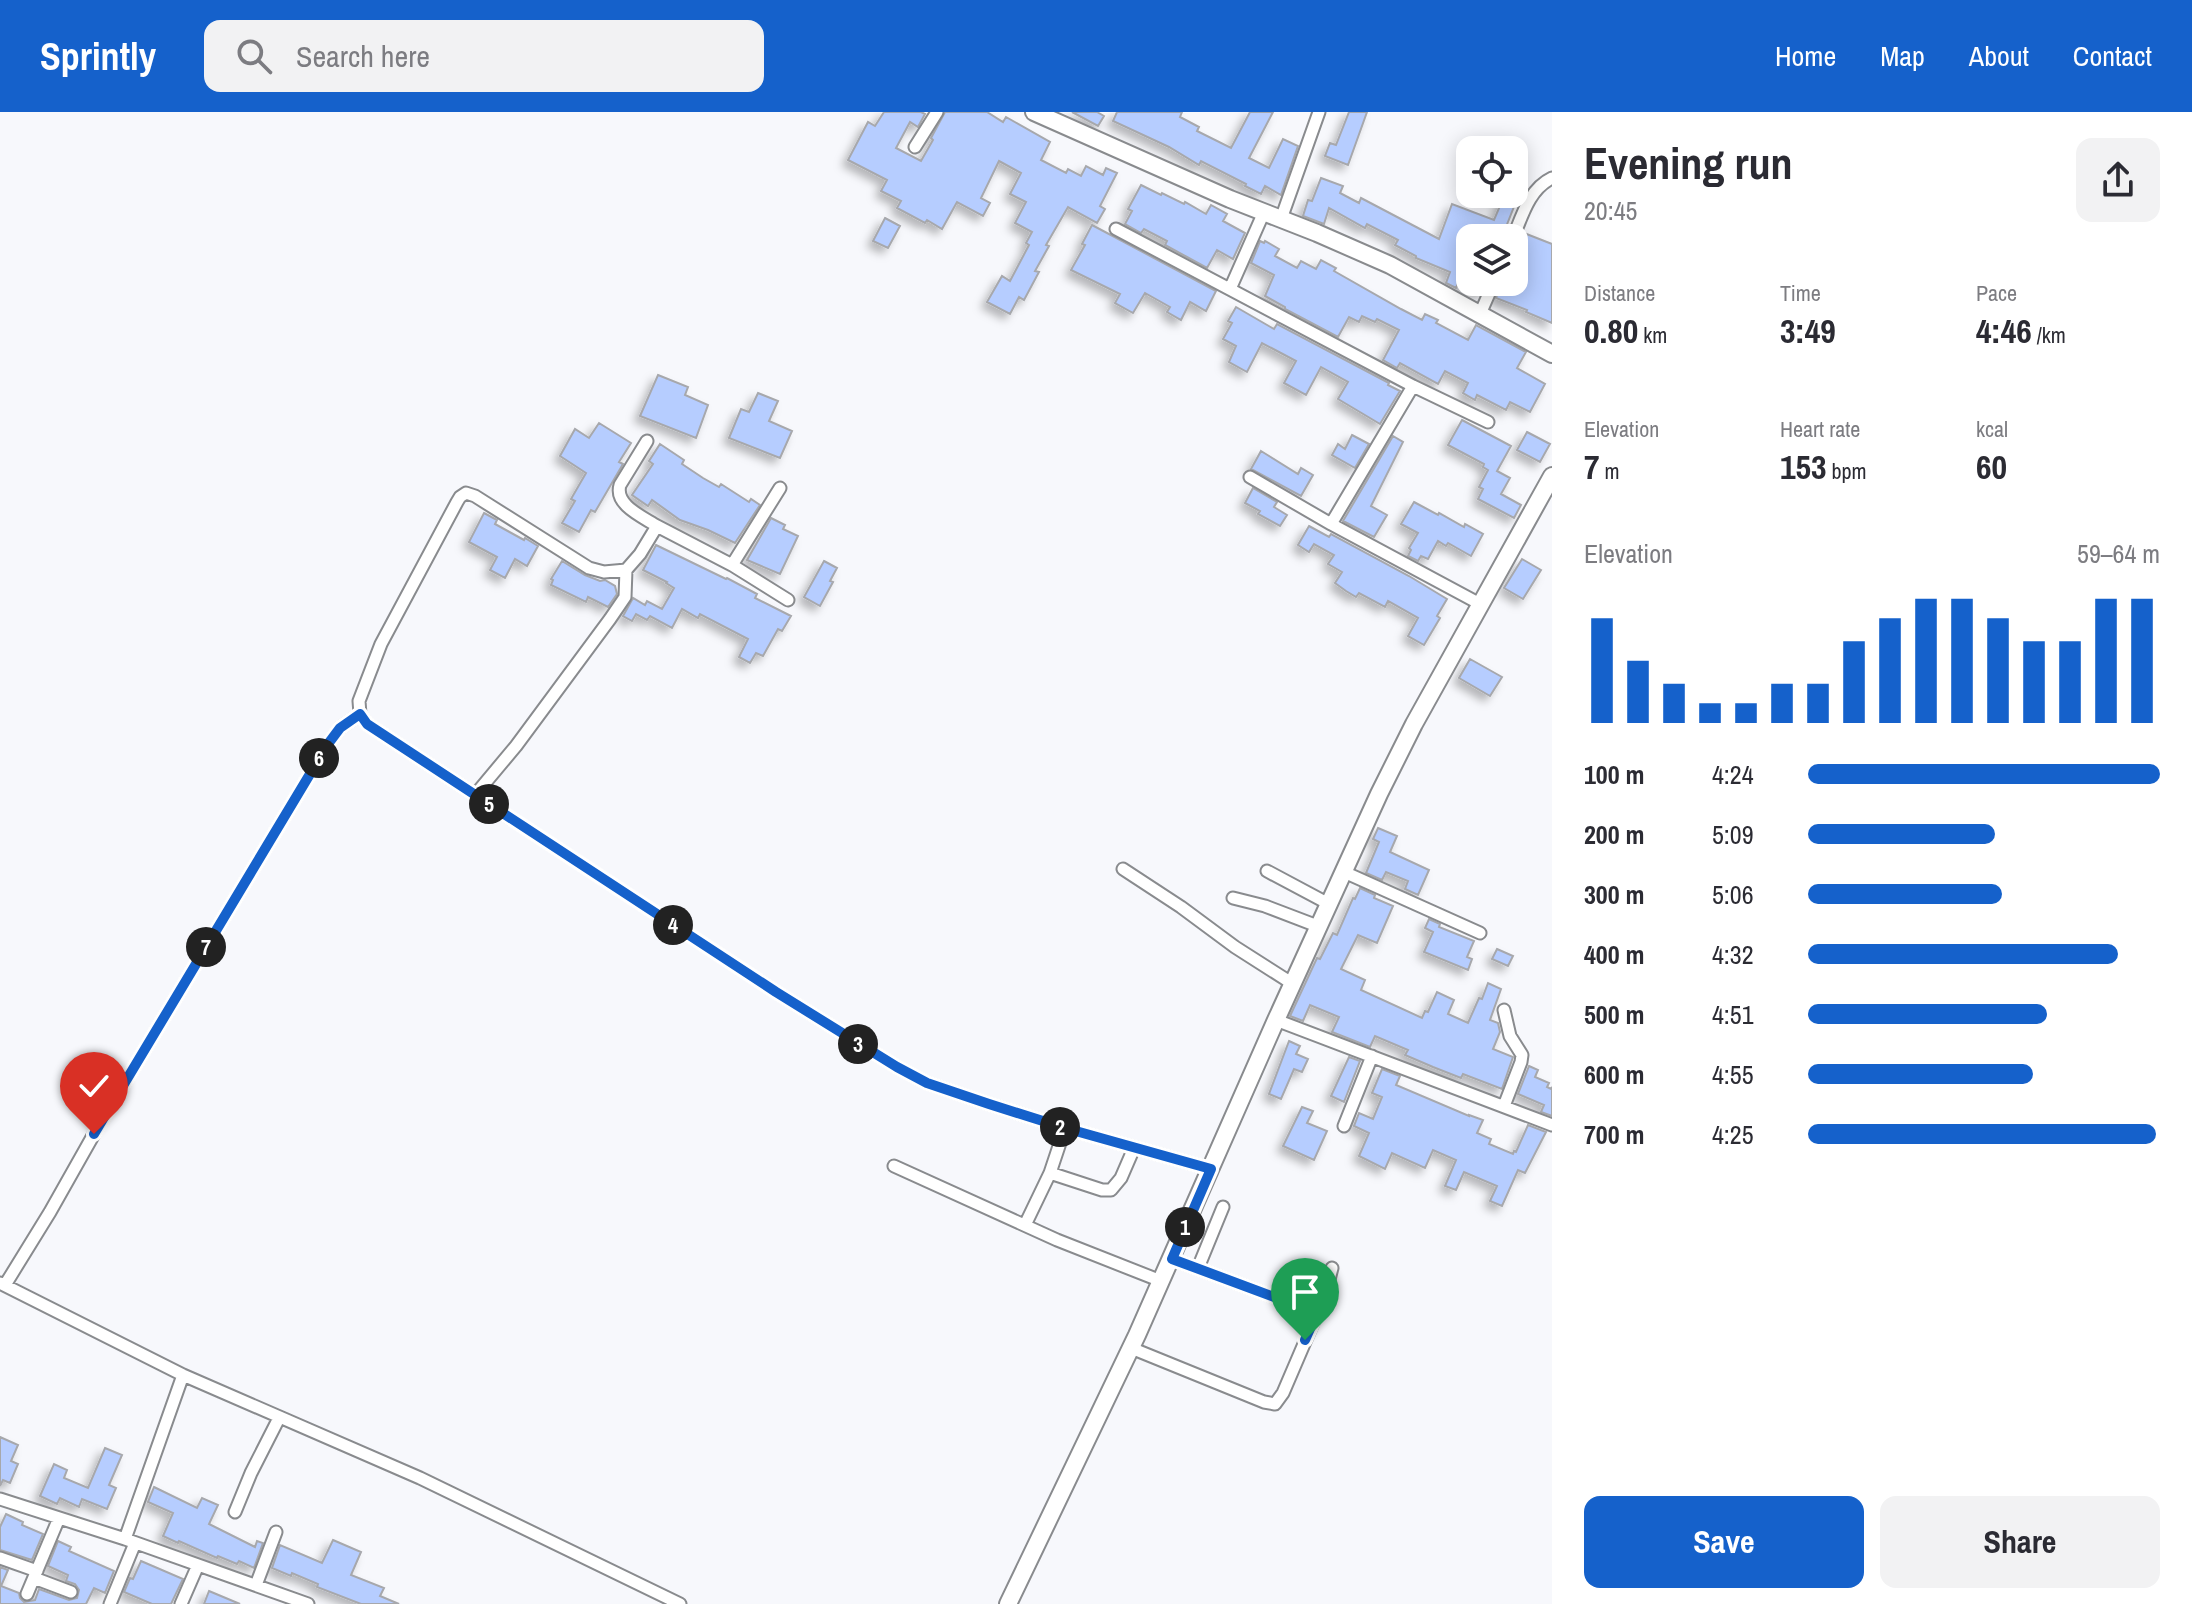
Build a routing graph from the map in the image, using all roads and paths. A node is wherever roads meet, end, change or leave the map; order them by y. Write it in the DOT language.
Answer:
graph roads {
  1 [pos="937,112"];
  2 [pos="1036,112"];
  3 [pos="1319,112"];
  4 [pos="915,147"];
  5 [pos="1552,178"];
  6 [pos="1264,212"];
  7 [pos="1281,219"];
  8 [pos="1519,224"];
  9 [pos="1116,229"];
  10 [pos="1230,289"];
  11 [pos="1488,296"];
  12 [pos="1480,314"];
  13 [pos="1552,354"];
  14 [pos="1413,386"];
  15 [pos="1488,422"];
  16 [pos="647,441"];
  17 [pos="1552,476"];
  18 [pos="1250,477"];
  19 [pos="780,488"];
  20 [pos="1331,524"];
  21 [pos="657,526"];
  22 [pos="732,565"];
  23 [pos="626,570"];
  24 [pos="788,600"];
  25 [pos="1482,605"];
  26 [pos="360,714"];
  27 [pos="475,795"];
  28 [pos="1123,869"];
  29 [pos="1267,871"];
  30 [pos="1344,872"];
  31 [pos="1233,898"];
  32 [pos="1329,904"];
  33 [pos="1320,927"];
  34 [pos="1480,933"];
  35 [pos="1293,984"];
  36 [pos="1504,1010"];
  37 [pos="1276,1020"];
  38 [pos="1372,1056"];
  39 [pos="1504,1106"];
  40 [pos="1552,1125"];
  41 [pos="1344,1126"];
  42 [pos="1065,1128"];
  43 [pos="1134,1148"];
  44 [pos="894,1166"];
  45 [pos="1211,1169"];
  46 [pos="1050,1173"];
  47 [pos="1223,1207"];
  48 [pos="1025,1225"];
  49 [pos="1172,1259"];
  50 [pos="1198,1268"];
  51 [pos="1332,1268"];
  52 [pos="1161,1281"];
  53 [pos="2,1284"];
  54 [pos="1317,1313"];
  55 [pos="1131,1348"];
  56 [pos="183,1375"];
  57 [pos="279,1418"];
  58 [pos="0,1499"];
  59 [pos="235,1512"];
  60 [pos="59,1518"];
  61 [pos="276,1532"];
  62 [pos="130,1541"];
  63 [pos="0,1558"];
  64 [pos="198,1565"];
  65 [pos="35,1575"];
  66 [pos="256,1585"];
  67 [pos="71,1592"];
  68 [pos="27,1594"];
  69 [pos="114,1603"];
  70 [pos="181,1604"];
  71 [pos="308,1604"];
  72 [pos="680,1604"];
  73 [pos="1008,1604"];
  1 -- 4 [label="street"];
  2 -- 6 [label="street"];
  3 -- 7 [label="street"];
  5 -- 8 [label="street"];
  6 -- 7 [label="street"];
  6 -- 10 [label="street"];
  7 -- 12 [label="street"];
  9 -- 10 [label="street"];
  10 -- 14 [label="street"];
  11 -- 12 [label="street"];
  12 -- 13 [label="street"];
  14 -- 15 [label="street"];
  14 -- 20 [label="street"];
  16 -- 21 [label="street"];
  17 -- 25 [label="street"];
  18 -- 20 [label="street"];
  19 -- 22 [label="street"];
  20 -- 25 [label="street"];
  21 -- 22 [label="street"];
  21 -- 23 [label="street"];
  22 -- 24 [label="street"];
  23 -- 26 [label="street"];
  23 -- 27 [label="street"];
  25 -- 30 [label="street"];
  26 -- 27 [label="street"];
  26 -- 53 [label="street"];
  27 -- 42 [label="street"];
  28 -- 35 [label="street"];
  29 -- 32 [label="street"];
  30 -- 32 [label="street"];
  30 -- 34 [label="street"];
  31 -- 33 [label="street"];
  32 -- 33 [label="street"];
  33 -- 35 [label="street"];
  35 -- 37 [label="street"];
  36 -- 39 [label="street"];
  37 -- 38 [label="street"];
  37 -- 45 [label="street"];
  38 -- 39 [label="street"];
  38 -- 41 [label="street"];
  39 -- 40 [label="street"];
  42 -- 43 [label="street"];
  42 -- 46 [label="street"];
  43 -- 45 [label="street"];
  43 -- 46 [label="street"];
  44 -- 48 [label="street"];
  45 -- 49 [label="street"];
  46 -- 48 [label="street"];
  47 -- 50 [label="street"];
  48 -- 52 [label="street"];
  49 -- 50 [label="street"];
  49 -- 52 [label="street"];
  50 -- 54 [label="street"];
  51 -- 54 [label="street"];
  52 -- 55 [label="street"];
  53 -- 56 [label="street"];
  54 -- 55 [label="street"];
  55 -- 73 [label="street"];
  56 -- 57 [label="street"];
  56 -- 62 [label="street"];
  57 -- 59 [label="street"];
  57 -- 72 [label="street"];
  58 -- 60 [label="street"];
  60 -- 62 [label="street"];
  60 -- 65 [label="street"];
  61 -- 66 [label="street"];
  62 -- 64 [label="street"];
  62 -- 69 [label="street"];
  63 -- 65 [label="street"];
  64 -- 66 [label="street"];
  64 -- 70 [label="street"];
  65 -- 67 [label="street"];
  65 -- 68 [label="street"];
  66 -- 71 [label="street"];
}
